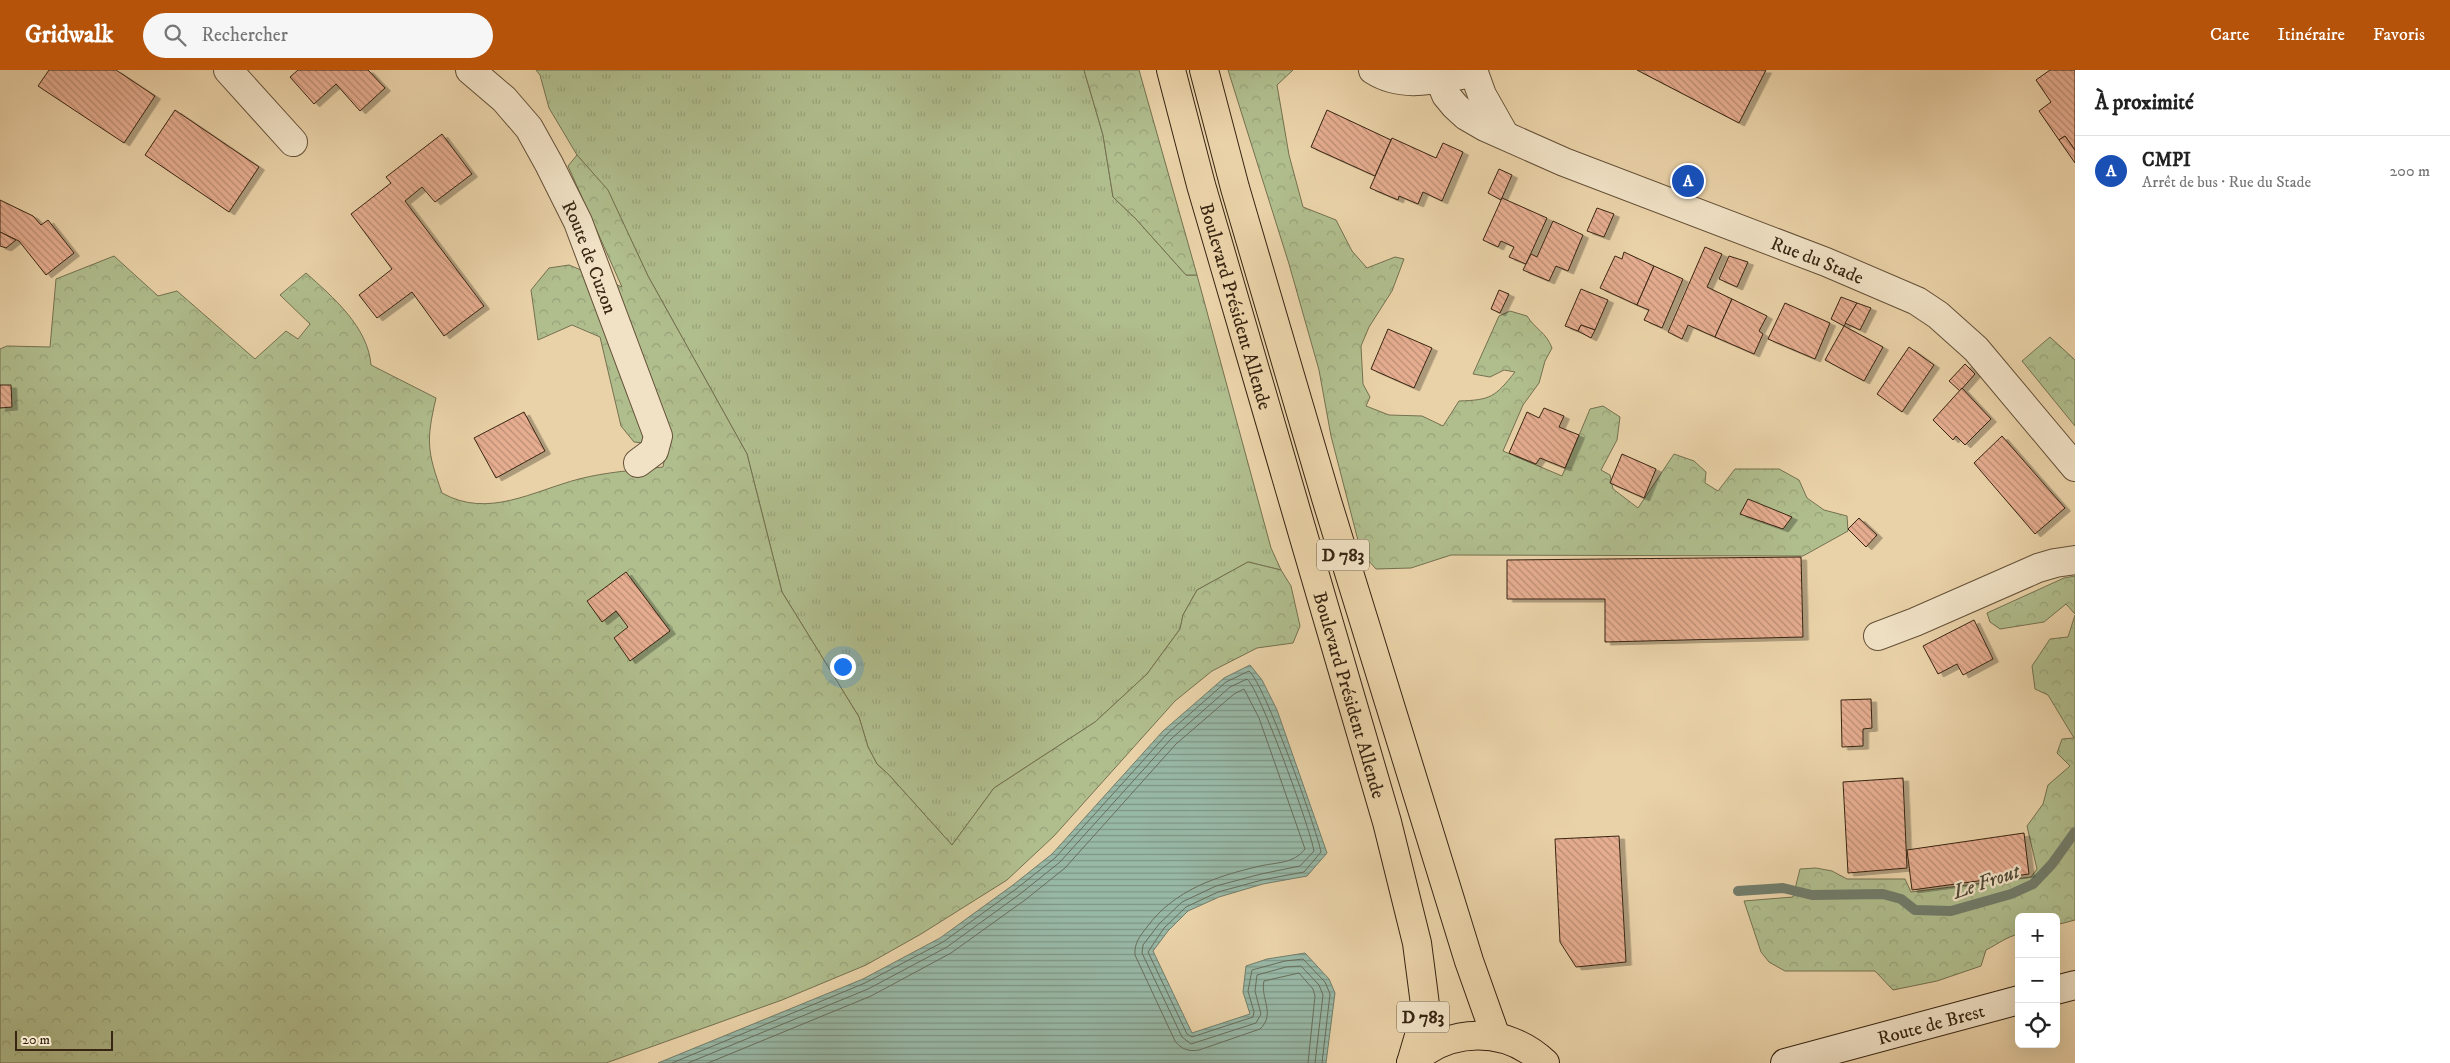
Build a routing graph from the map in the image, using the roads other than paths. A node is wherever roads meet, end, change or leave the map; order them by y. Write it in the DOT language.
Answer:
graph roads {
  1 [pos="228,70"];
  2 [pos="470,70"];
  3 [pos="1171,70"];
  4 [pos="1204,70"];
  5 [pos="1373,70"];
  6 [pos="1474,71"];
  7 [pos="1437,74"];
  8 [pos="1504,134"];
  9 [pos="293,142"];
  10 [pos="638,463"];
  11 [pos="2075,467"];
  12 [pos="2075,560"];
  13 [pos="1878,636"];
  14 [pos="2075,984"];
  15 [pos="2060,989"];
  16 [pos="2015,1001"];
  17 [pos="1496,1037"];
  18 [pos="1411,1063"];
  19 [pos="1545,1063"];
  20 [pos="1785,1063"];
  1 -- 9 [label="street"];
  2 -- 10 [label="street, Route de Cuzon"];
  3 -- 18 [label="main road, Boulevard Président Allende / D 783"];
  4 -- 17 [label="main road, Boulevard Président Allende / D 783"];
  5 -- 7 [label="street"];
  6 -- 7 [label="street"];
  6 -- 8 [label="street"];
  7 -- 8 [label="street, Rue du Stade"];
  8 -- 11 [label="street, Rue du Stade"];
  12 -- 13 [label="street"];
  14 -- 15 [label="street"];
  16 -- 20 [label="street, Route de Brest"];
  17 -- 18 [label="main road"];
  17 -- 19 [label="main road"];
}
